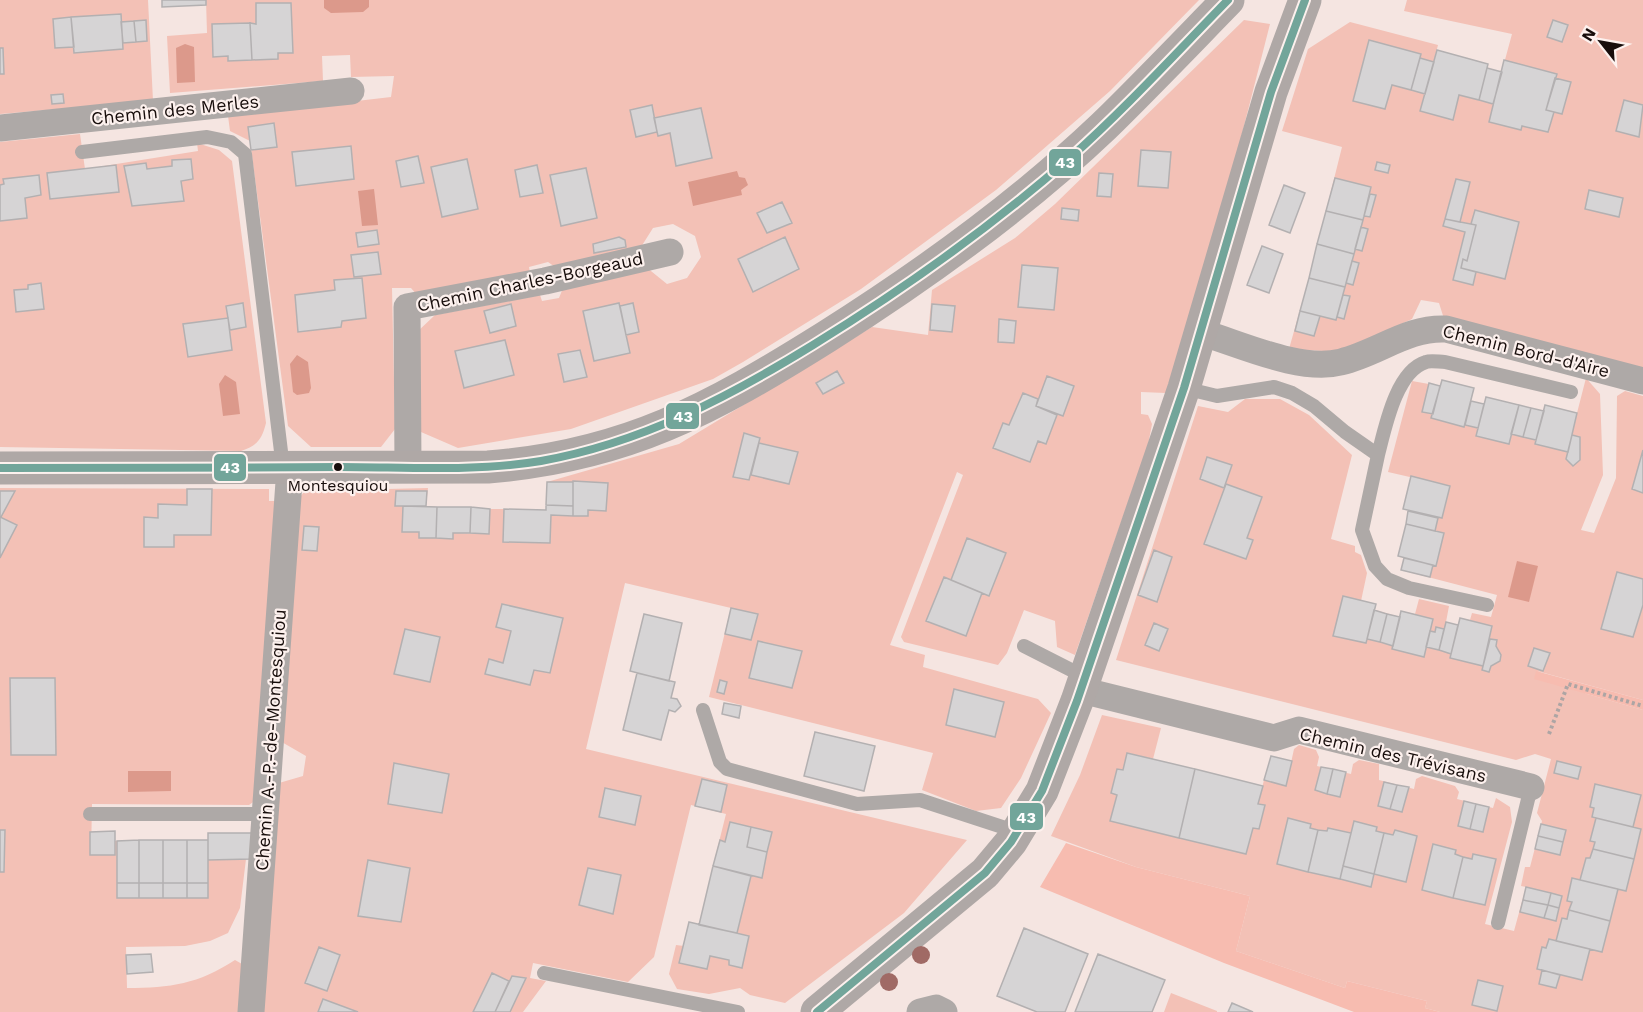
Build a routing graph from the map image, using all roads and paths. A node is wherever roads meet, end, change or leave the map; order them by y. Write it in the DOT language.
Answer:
graph roads {
  1 [pos="1228,0"];
  2 [pos="1305,0"];
  3 [pos="351,91"];
  4 [pos="0,128"];
  5 [pos="82,152"];
  6 [pos="670,252"];
  7 [pos="1203,333"];
  8 [pos="1643,381"];
  9 [pos="1184,388"];
  10 [pos="1571,392"];
  11 [pos="1378,455"];
  12 [pos="0,468"];
  13 [pos="287,468"];
  14 [pos="408,468"];
  15 [pos="1487,605"];
  16 [pos="1024,646"];
  17 [pos="1083,683"];
  18 [pos="1643,706"];
  19 [pos="703,710"];
  20 [pos="1549,734"];
  21 [pos="1531,787"];
  22 [pos="90,814"];
  23 [pos="265,814"];
  24 [pos="1018,832"];
  25 [pos="1498,923"];
  26 [pos="544,973"];
  27 [pos="251,1012"];
  28 [pos="738,1012"];
  29 [pos="817,1012"];
  30 [pos="920,1012"];
  31 [pos="944,1012"];
  1 -- 14 [label="street"];
  2 -- 7 [label="street"];
  3 -- 4 [label="street, Chemin des Merles"];
  5 -- 13 [label="lane"];
  6 -- 14 [label="street, Chemin Charles-Borgeaud"];
  7 -- 8 [label="street, Chemin Bord-d'Aire"];
  7 -- 9 [label="street"];
  9 -- 11 [label="lane"];
  9 -- 17 [label="street"];
  10 -- 11 [label="lane"];
  11 -- 15 [label="lane"];
  12 -- 13 [label="street"];
  13 -- 14 [label="street"];
  13 -- 23 [label="street, Chemin A.-P.-de-Montesquiou"];
  16 -- 17 [label="lane"];
  17 -- 21 [label="street, Chemin des Trévisans"];
  17 -- 24 [label="street"];
  18 -- 20 [label="path"];
  19 -- 24 [label="lane"];
  21 -- 25 [label="lane"];
  22 -- 23 [label="lane"];
  23 -- 27 [label="street, Chemin A.-P.-de-Montesquiou"];
  24 -- 29 [label="street"];
  26 -- 28 [label="lane"];
  30 -- 31 [label="street"];
}
